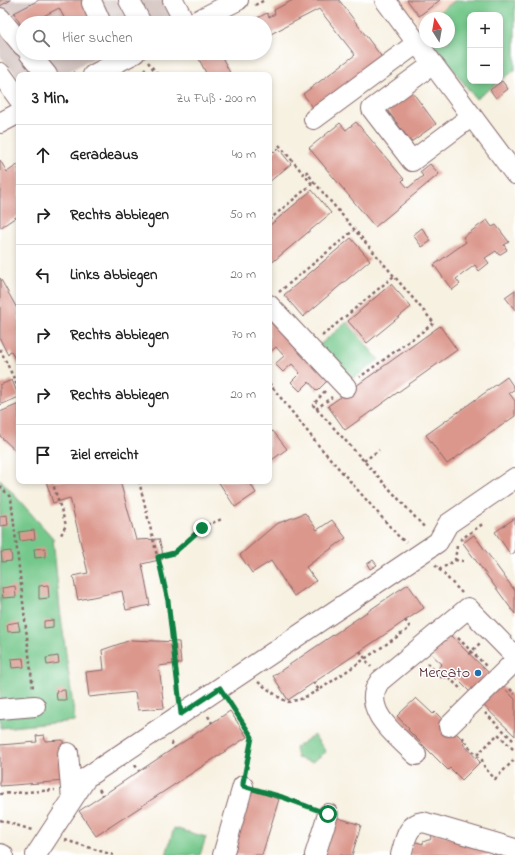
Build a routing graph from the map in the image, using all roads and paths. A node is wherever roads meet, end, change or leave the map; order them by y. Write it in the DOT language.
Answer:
graph roads {
  1 [pos="129,0"];
  2 [pos="173,0"];
  3 [pos="238,0"];
  4 [pos="385,0"];
  5 [pos="92,3"];
  6 [pos="98,16"];
  7 [pos="137,16"];
  8 [pos="182,16"];
  9 [pos="207,16"];
  10 [pos="0,18"];
  11 [pos="16,37"];
  12 [pos="417,43"];
  13 [pos="35,60"];
  14 [pos="111,60"];
  15 [pos="144,60"];
  16 [pos="433,64"];
  17 [pos="155,70"];
  18 [pos="45,72"];
  19 [pos="97,72"];
  20 [pos="0,73"];
  21 [pos="16,96"];
  22 [pos="16,115"];
  23 [pos="472,116"];
  24 [pos="314,119"];
  25 [pos="0,123"];
  26 [pos="279,145"];
  27 [pos="306,171"];
  28 [pos="515,174"];
  29 [pos="313,183"];
  30 [pos="272,217"];
  31 [pos="354,230"];
  32 [pos="394,276"];
  33 [pos="272,300"];
  34 [pos="309,347"];
  35 [pos="0,349"];
  36 [pos="341,382"];
  37 [pos="16,383"];
  38 [pos="272,387"];
  39 [pos="316,409"];
  40 [pos="379,450"];
  41 [pos="364,461"];
  42 [pos="515,478"];
  43 [pos="53,484"];
  44 [pos="140,484"];
  45 [pos="0,486"];
  46 [pos="222,519"];
  47 [pos="488,520"];
  48 [pos="61,536"];
  49 [pos="430,547"];
  50 [pos="158,557"];
  51 [pos="455,560"];
  52 [pos="464,561"];
  53 [pos="440,570"];
  54 [pos="470,611"];
  55 [pos="405,620"];
  56 [pos="446,626"];
  57 [pos="360,651"];
  58 [pos="515,656"];
  59 [pos="364,658"];
  60 [pos="515,661"];
  61 [pos="248,670"];
  62 [pos="498,678"];
  63 [pos="313,682"];
  64 [pos="220,688"];
  65 [pos="319,690"];
  66 [pos="515,694"];
  67 [pos="35,706"];
  68 [pos="0,709"];
  69 [pos="181,714"];
  70 [pos="450,726"];
  71 [pos="515,751"];
  72 [pos="68,753"];
  73 [pos="416,755"];
  74 [pos="477,755"];
  75 [pos="515,758"];
  76 [pos="243,786"];
  77 [pos="0,794"];
  78 [pos="72,794"];
  79 [pos="328,814"];
  80 [pos="515,849"];
  81 [pos="36,855"];
  82 [pos="223,855"];
  83 [pos="315,855"];
  84 [pos="401,855"];
  1 -- 7 [label="street"];
  2 -- 8 [label="street"];
  3 -- 9 [label="street"];
  4 -- 12 [label="street"];
  5 -- 6 [label="street"];
  10 -- 11 [label="street"];
  12 -- 16 [label="street"];
  12 -- 24 [label="street"];
  13 -- 18 [label="street"];
  14 -- 19 [label="street"];
  15 -- 17 [label="path"];
  16 -- 23 [label="street"];
  16 -- 23 [label="street"];
  20 -- 21 [label="street"];
  22 -- 25 [label="street"];
  23 -- 28 [label="street"];
  26 -- 29 [label="path"];
  27 -- 29 [label="path"];
  29 -- 30 [label="path"];
  29 -- 31 [label="path"];
  31 -- 32 [label="path"];
  31 -- 33 [label="path"];
  32 -- 34 [label="path"];
  32 -- 36 [label="path"];
  33 -- 34 [label="street"];
  34 -- 36 [label="street"];
  35 -- 37 [label="path"];
  36 -- 39 [label="path"];
  36 -- 39 [label="path"];
  38 -- 49 [label="path"];
  39 -- 41 [label="path"];
  40 -- 41 [label="path"];
  41 -- 49 [label="path"];
  42 -- 49 [label="street"];
  43 -- 48 [label="path"];
  44 -- 50 [label="path"];
  45 -- 67 [label="path"];
  46 -- 50 [label="path"];
  47 -- 51 [label="path"];
  49 -- 53 [label="path"];
  49 -- 61 [label="street"];
  50 -- 69 [label="path"];
  51 -- 52 [label="path"];
  51 -- 53 [label="path"];
  53 -- 54 [label="path"];
  54 -- 56 [label="street"];
  54 -- 58 [label="street"];
  55 -- 65 [label="path"];
  56 -- 62 [label="path"];
  56 -- 73 [label="street"];
  57 -- 59 [label="path"];
  60 -- 62 [label="street"];
  61 -- 64 [label="street"];
  61 -- 65 [label="path"];
  62 -- 66 [label="path"];
  62 -- 70 [label="street"];
  63 -- 65 [label="path"];
  64 -- 69 [label="street"];
  64 -- 76 [label="path"];
  67 -- 68 [label="street"];
  69 -- 78 [label="street"];
  70 -- 74 [label="path"];
  71 -- 74 [label="path"];
  72 -- 78 [label="street"];
  74 -- 75 [label="path"];
  76 -- 79 [label="path"];
  76 -- 82 [label="street"];
  77 -- 78 [label="path"];
  78 -- 81 [label="street"];
  79 -- 83 [label="street"];
  80 -- 84 [label="street"];
}
